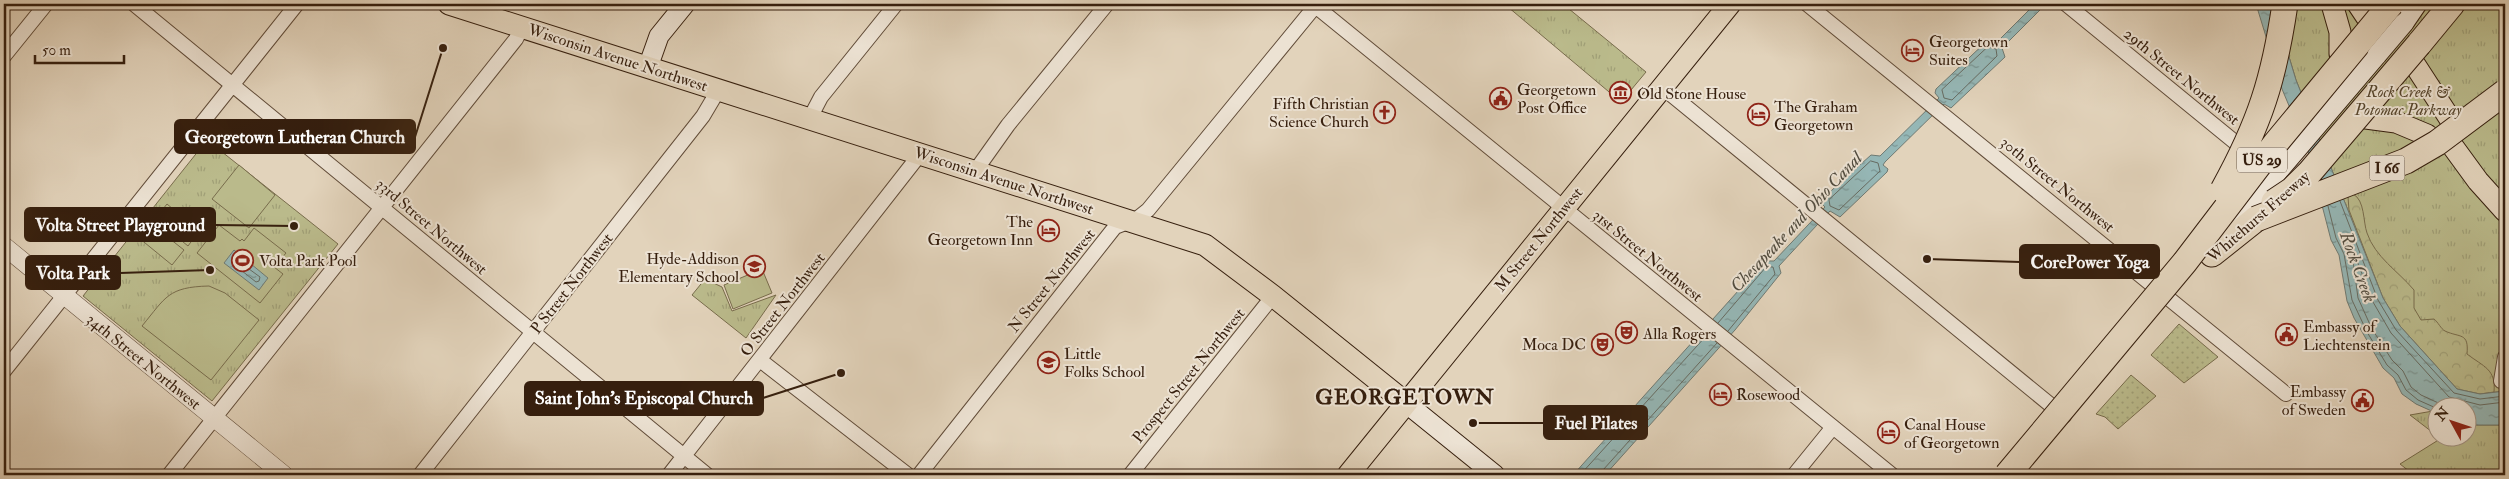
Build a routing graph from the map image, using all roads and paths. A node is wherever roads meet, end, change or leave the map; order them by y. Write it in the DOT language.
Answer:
graph roads {
  1 [pos="46,4"];
  2 [pos="134,4"];
  3 [pos="297,4"];
  4 [pos="449,4"];
  5 [pos="685,4"];
  6 [pos="896,4"];
  7 [pos="1107,4"];
  8 [pos="1315,4"];
  9 [pos="1730,4"];
  10 [pos="1807,4"];
  11 [pos="2066,4"];
  12 [pos="2284,4"];
  13 [pos="2332,4"];
  14 [pos="2452,4"];
  15 [pos="2391,9"];
  16 [pos="522,27"];
  17 [pos="2340,54"];
  18 [pos="4,56"];
  19 [pos="2413,62"];
  20 [pos="648,67"];
  21 [pos="232,84"];
  22 [pos="1662,86"];
  23 [pos="719,89"];
  24 [pos="2505,92"];
  25 [pos="810,118"];
  26 [pos="2366,118"];
  27 [pos="2449,140"];
  28 [pos="921,153"];
  29 [pos="976,170"];
  30 [pos="2275,175"];
  31 [pos="2505,190"];
  32 [pos="382,207"];
  33 [pos="1563,208"];
  34 [pos="2505,211"];
  35 [pos="2256,219"];
  36 [pos="1133,220"];
  37 [pos="4,246"];
  38 [pos="2166,295"];
  39 [pos="64,296"];
  40 [pos="1273,296"];
  41 [pos="2137,319"];
  42 [pos="533,332"];
  43 [pos="2505,357"];
  44 [pos="760,360"];
  45 [pos="4,371"];
  46 [pos="2501,381"];
  47 [pos="2286,394"];
  48 [pos="1406,403"];
  49 [pos="2065,417"];
  50 [pos="214,418"];
  51 [pos="1833,427"];
  52 [pos="684,456"];
  53 [pos="169,475"];
  54 [pos="284,475"];
  55 [pos="420,475"];
  56 [pos="668,475"];
  57 [pos="707,475"];
  58 [pos="908,475"];
  59 [pos="919,475"];
  60 [pos="1130,475"];
  61 [pos="1348,475"];
  62 [pos="1495,475"];
  63 [pos="1794,475"];
  64 [pos="1892,475"];
  65 [pos="2007,475"];
  66 [pos="2016,475"];
  67 [pos="2026,475"];
  1 -- 18 [label="street"];
  2 -- 21 [label="street, 33rd Street Northwest"];
  3 -- 21 [label="street"];
  4 -- 16 [label="main road, Wisconsin Avenue Northwest"];
  5 -- 20 [label="main road"];
  6 -- 25 [label="street"];
  7 -- 29 [label="street"];
  8 -- 33 [label="street, 31st Street Northwest"];
  8 -- 36 [label="street, N Street Northwest"];
  9 -- 22 [label="main road, M Street Northwest"];
  10 -- 38 [label="street, 30th Street Northwest"];
  11 -- 30 [label="street, 29th Street Northwest"];
  12 -- 41 [label="highway, bridge"];
  13 -- 17 [label="main road"];
  14 -- 19 [label="highway, Whitehurst Freeway / US 29"];
  15 -- 30 [label="main road, bridge"];
  15 -- 41 [label="highway, Whitehurst Freeway / US 29, bridge"];
  16 -- 20 [label="main road, Wisconsin Avenue Northwest"];
  16 -- 32 [label="street"];
  19 -- 27 [label="main road"];
  19 -- 35 [label="highway, Whitehurst Freeway / US 29, bridge"];
  20 -- 23 [label="main road, Wisconsin Avenue Northwest"];
  21 -- 32 [label="street, 33rd Street Northwest"];
  21 -- 39 [label="street"];
  22 -- 33 [label="main road, M Street Northwest"];
  22 -- 49 [label="street"];
  23 -- 25 [label="main road, Wisconsin Avenue Northwest"];
  23 -- 42 [label="street, P Street Northwest"];
  24 -- 35 [label="highway, I 66, bridge"];
  25 -- 28 [label="main road, Wisconsin Avenue Northwest"];
  26 -- 27 [label="main road"];
  27 -- 31 [label="main road"];
  27 -- 34 [label="main road"];
  28 -- 29 [label="main road, Wisconsin Avenue Northwest"];
  28 -- 44 [label="street, O Street Northwest"];
  29 -- 36 [label="main road, Wisconsin Avenue Northwest"];
  30 -- 38 [label="main road"];
  32 -- 42 [label="street, 33rd Street Northwest"];
  32 -- 50 [label="street"];
  33 -- 48 [label="main road, M Street Northwest"];
  33 -- 51 [label="street, 31st Street Northwest"];
  35 -- 67 [label="highway, Whitehurst Freeway / US 29"];
  36 -- 40 [label="main road, Wisconsin Avenue Northwest"];
  36 -- 59 [label="street, N Street Northwest"];
  37 -- 39 [label="street, 34th Street Northwest"];
  38 -- 47 [label="street, 30th Street Northwest"];
  38 -- 49 [label="main road"];
  39 -- 45 [label="street"];
  39 -- 50 [label="street, 34th Street Northwest"];
  40 -- 48 [label="main road, Wisconsin Avenue Northwest"];
  40 -- 60 [label="street, Prospect Street Northwest"];
  41 -- 65 [label="highway, Whitehurst Freeway / US 29, bridge"];
  42 -- 52 [label="street, 33rd Street Northwest"];
  42 -- 55 [label="street, P Street Northwest"];
  43 -- 46 [label="street"];
  44 -- 52 [label="street, O Street Northwest"];
  44 -- 58 [label="street"];
  48 -- 61 [label="main road, M Street Northwest"];
  48 -- 62 [label="main road, Wisconsin Avenue Northwest"];
  49 -- 66 [label="main road"];
  50 -- 53 [label="street"];
  50 -- 54 [label="street, 34th Street Northwest"];
  51 -- 63 [label="street"];
  51 -- 64 [label="street, 31st Street Northwest"];
  52 -- 56 [label="street, O Street Northwest"];
  52 -- 57 [label="street, 33rd Street Northwest"];
}
